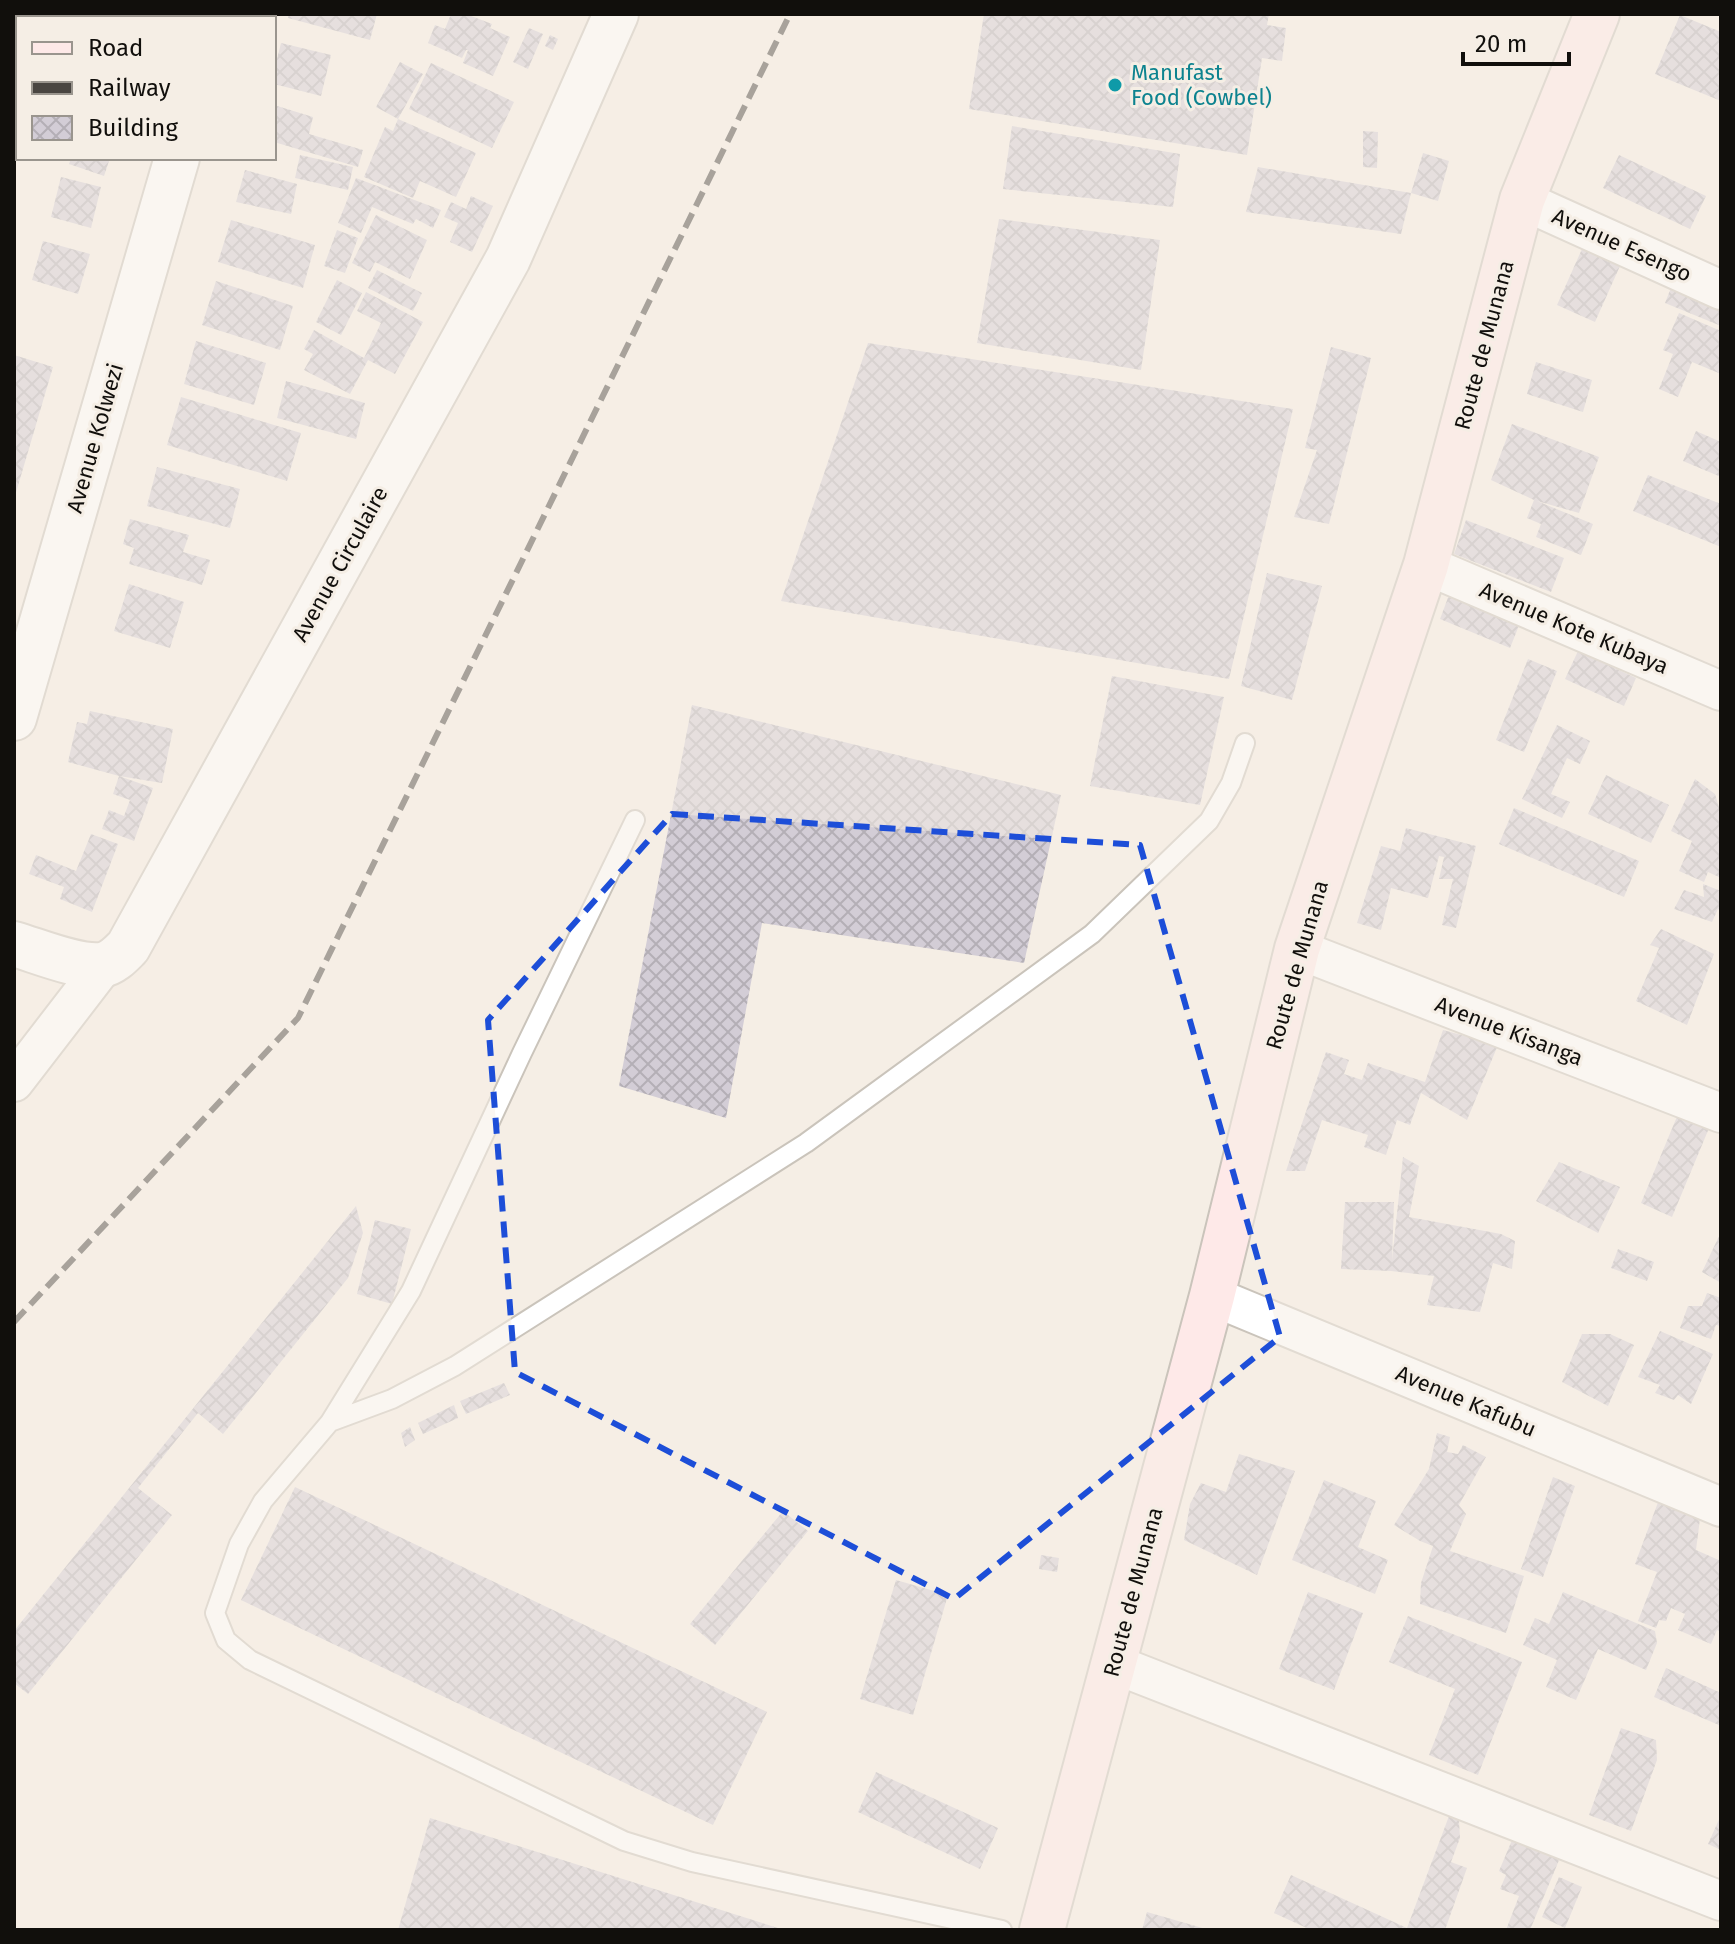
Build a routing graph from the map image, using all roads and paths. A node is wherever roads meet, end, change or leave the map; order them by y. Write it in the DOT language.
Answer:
graph roads {
  1 [pos="616,14"];
  2 [pos="1597,14"];
  3 [pos="176,160"];
  4 [pos="1522,200"];
  5 [pos="1721,290"];
  6 [pos="1426,565"];
  7 [pos="1721,691"];
  8 [pos="14,718"];
  9 [pos="1245,743"];
  10 [pos="635,820"];
  11 [pos="14,944"];
  12 [pos="1297,949"];
  13 [pos="104,965"];
  14 [pos="14,1082"];
  15 [pos="1721,1113"];
  16 [pos="1212,1296"];
  17 [pos="330,1422"];
  18 [pos="1721,1507"];
  19 [pos="1114,1664"];
  20 [pos="1721,1901"];
  21 [pos="1002,1930"];
  22 [pos="1042,1930"];
  1 -- 13 [label="street, Avenue Circulaire"];
  2 -- 4 [label="main road, Route de Munana"];
  3 -- 8 [label="street, Avenue Kolwezi"];
  4 -- 5 [label="street, Avenue Esengo"];
  4 -- 6 [label="main road, Route de Munana"];
  6 -- 7 [label="street, Avenue Kote Kubaya"];
  6 -- 12 [label="main road, Route de Munana"];
  9 -- 17 [label="lane"];
  10 -- 17 [label="lane"];
  11 -- 13 [label="street"];
  12 -- 15 [label="street, Avenue Kisanga"];
  12 -- 16 [label="main road, Route de Munana"];
  13 -- 14 [label="street, Avenue Circulaire"];
  16 -- 18 [label="street, Avenue Kafubu"];
  16 -- 19 [label="main road, Route de Munana"];
  17 -- 21 [label="lane"];
  19 -- 20 [label="street"];
  19 -- 22 [label="main road, Route de Munana"];
}
